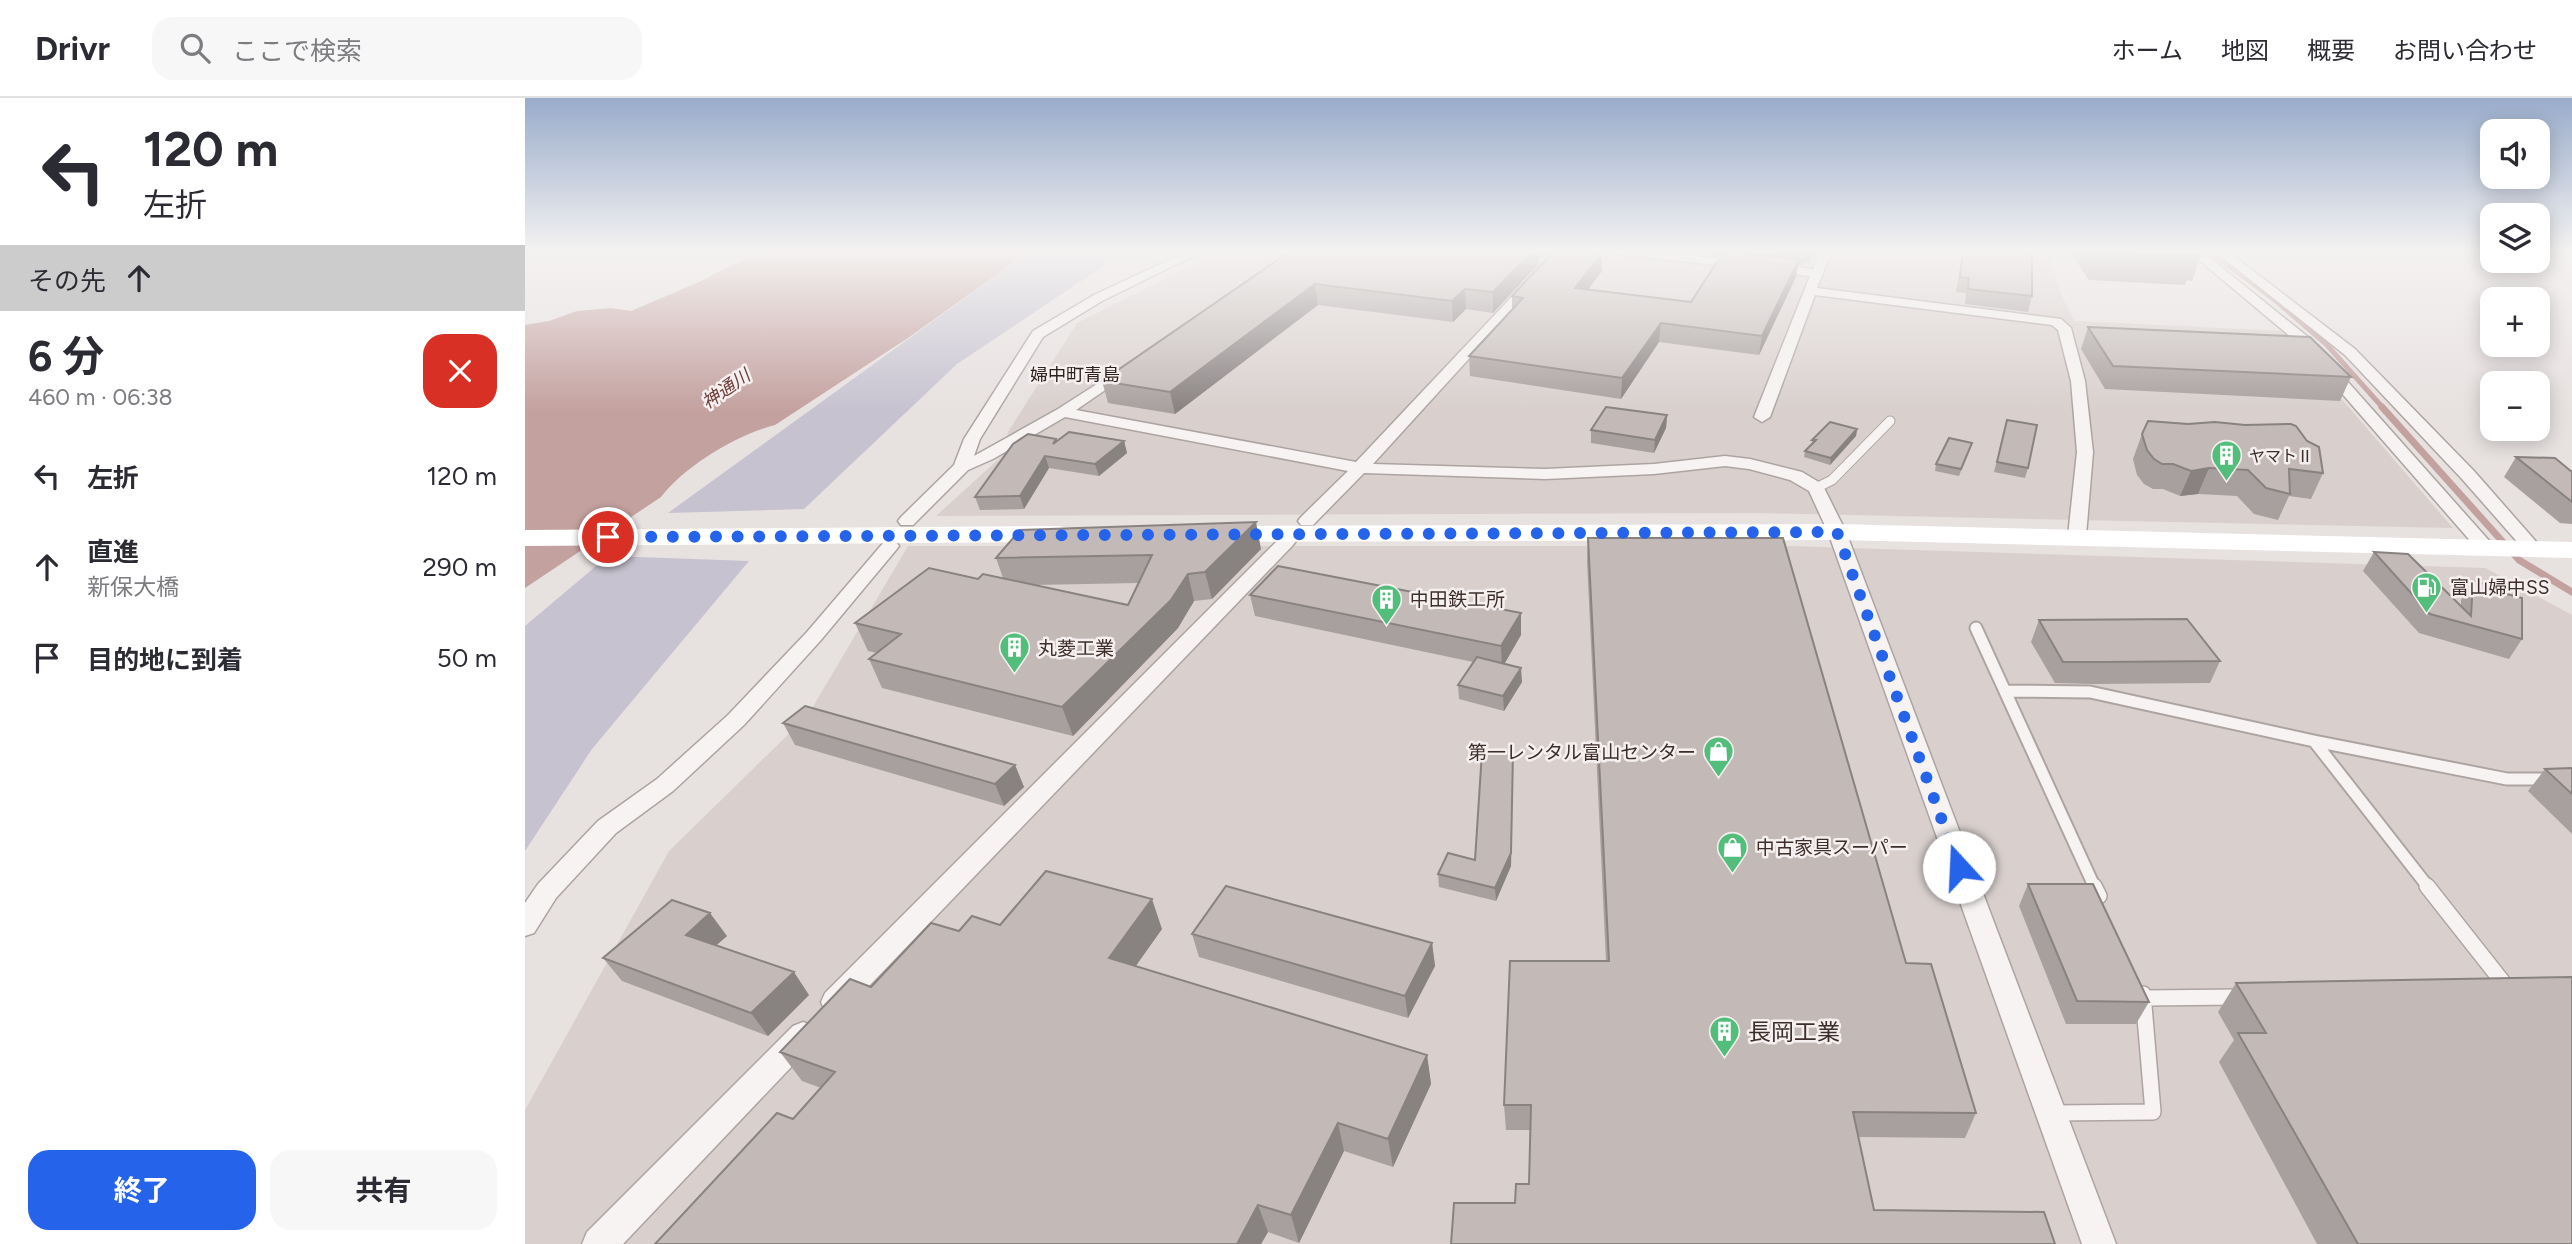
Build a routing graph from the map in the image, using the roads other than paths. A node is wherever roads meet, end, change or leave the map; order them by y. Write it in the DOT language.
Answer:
graph roads {
  1 [pos="1089,303"];
  2 [pos="1513,303"];
  3 [pos="1804,303"];
  4 [pos="1911,303"];
  5 [pos="2258,303"];
  6 [pos="2290,303"];
  7 [pos="1141,359"];
  8 [pos="1063,412"];
  9 [pos="1762,417"];
  10 [pos="1890,421"];
  11 [pos="962,467"];
  12 [pos="1360,468"];
  13 [pos="1816,488"];
  14 [pos="907,521"];
  15 [pos="1307,521"];
  16 [pos="1837,532"];
  17 [pos="1081,534"];
  18 [pos="1193,534"];
  19 [pos="2077,536"];
  20 [pos="525,538"];
  21 [pos="1287,541"];
  22 [pos="890,546"];
  23 [pos="2486,548"];
  24 [pos="2533,549"];
  25 [pos="2572,550"];
  26 [pos="1976,628"];
  27 [pos="2005,691"];
  28 [pos="2313,741"];
  29 [pos="2572,779"];
  30 [pos="2106,912"];
  31 [pos="525,925"];
  32 [pos="2512,995"];
  33 [pos="2254,997"];
  34 [pos="2050,1113"];
  35 [pos="600,1244"];
  36 [pos="2099,1244"];
  1 -- 11 [label="street"];
  2 -- 12 [label="street"];
  3 -- 9 [label="street"];
  4 -- 19 [label="street"];
  5 -- 23 [label="street"];
  6 -- 24 [label="street"];
  7 -- 8 [label="street"];
  8 -- 11 [label="street"];
  8 -- 12 [label="street"];
  10 -- 13 [label="lane"];
  11 -- 14 [label="street"];
  12 -- 13 [label="street"];
  12 -- 15 [label="street"];
  13 -- 16 [label="street"];
  16 -- 18 [label="street"];
  16 -- 19 [label="street"];
  16 -- 34 [label="street"];
  17 -- 20 [label="street"];
  19 -- 23 [label="street"];
  21 -- 35 [label="street"];
  22 -- 31 [label="street"];
  23 -- 24 [label="street"];
  24 -- 25 [label="street"];
  26 -- 27 [label="lane"];
  27 -- 28 [label="lane"];
  27 -- 30 [label="lane"];
  28 -- 29 [label="lane"];
  28 -- 32 [label="lane"];
  33 -- 34 [label="lane"];
  34 -- 36 [label="street"];
}
